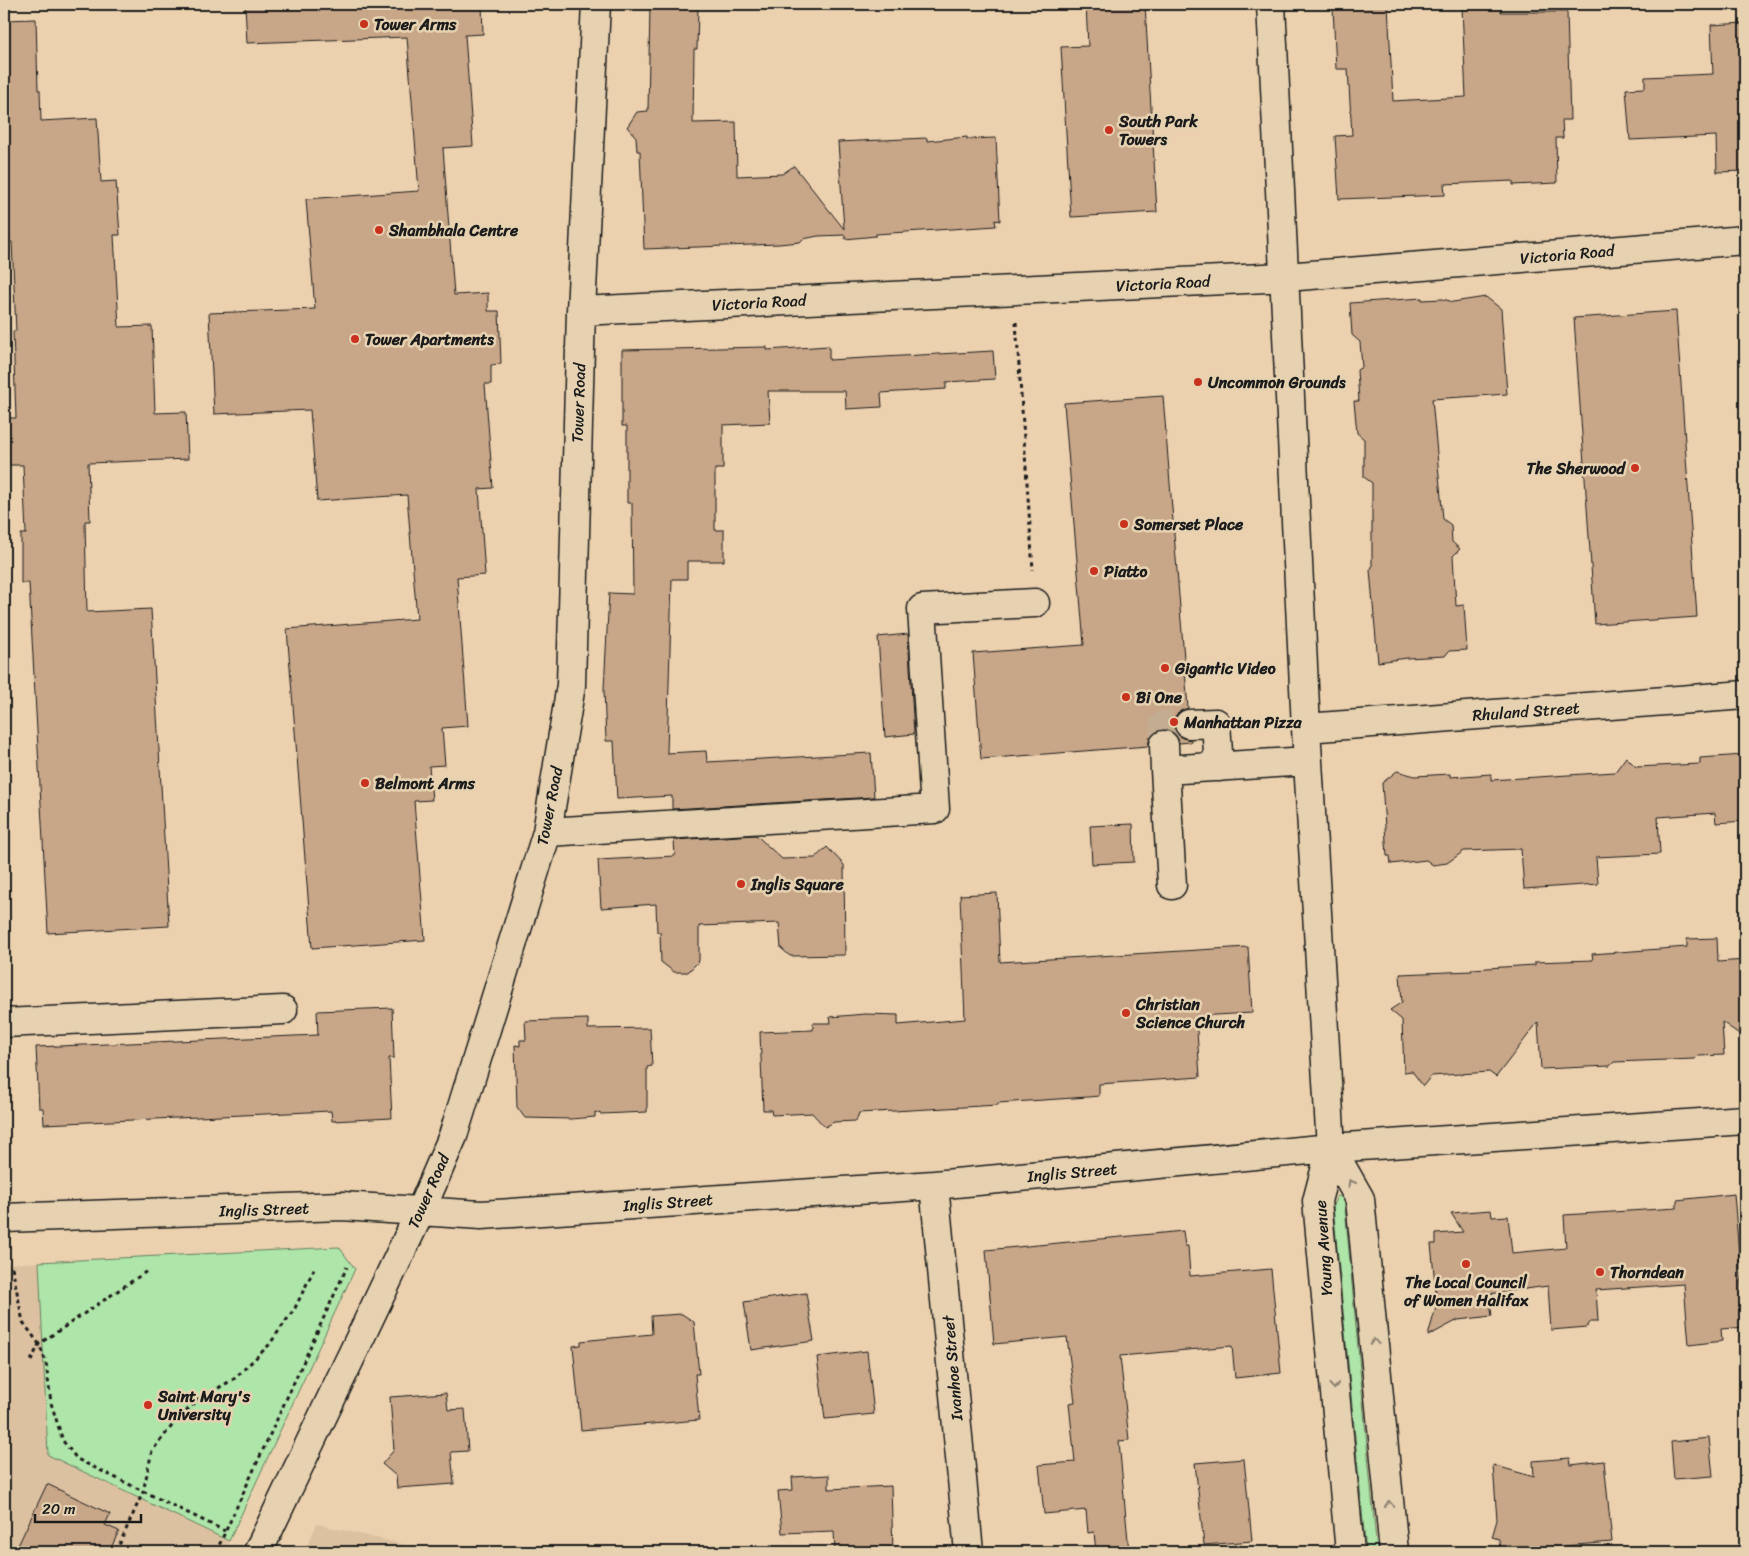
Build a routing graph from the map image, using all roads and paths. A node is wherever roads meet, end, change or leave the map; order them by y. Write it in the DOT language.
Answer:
graph roads {
  1 [pos="596,4"];
  2 [pos="1271,4"];
  3 [pos="1745,240"];
  4 [pos="1286,277"];
  5 [pos="1014,290"];
  6 [pos="581,311"];
  7 [pos="1035,603"];
  8 [pos="1745,695"];
  9 [pos="1189,724"];
  10 [pos="1306,728"];
  11 [pos="1308,761"];
  12 [pos="1219,767"];
  13 [pos="547,832"];
  14 [pos="1172,885"];
  15 [pos="283,1010"];
  16 [pos="4,1023"];
  17 [pos="1745,1120"];
  18 [pos="1331,1148"];
  19 [pos="934,1185"];
  20 [pos="421,1210"];
  21 [pos="4,1218"];
  22 [pos="12,1267"];
  23 [pos="315,1267"];
  24 [pos="347,1267"];
  25 [pos="147,1270"];
  26 [pos="39,1344"];
  27 [pos="31,1361"];
  28 [pos="143,1492"];
  29 [pos="225,1531"];
  30 [pos="116,1552"];
  31 [pos="216,1552"];
  32 [pos="258,1552"];
  33 [pos="969,1552"];
  34 [pos="1350,1552"];
  35 [pos="1394,1552"];
  1 -- 6 [label="street, Tower Road"];
  2 -- 4 [label="street"];
  3 -- 4 [label="street, Victoria Road"];
  4 -- 5 [label="street, Victoria Road"];
  4 -- 10 [label="street"];
  5 -- 6 [label="street, Victoria Road"];
  5 -- 7 [label="path"];
  6 -- 13 [label="street, Tower Road"];
  7 -- 13 [label="street"];
  8 -- 10 [label="street, Rhuland Street"];
  9 -- 12 [label="street"];
  10 -- 11 [label="street"];
  11 -- 12 [label="street"];
  11 -- 18 [label="street"];
  12 -- 14 [label="street"];
  13 -- 20 [label="street, Tower Road"];
  15 -- 16 [label="street"];
  17 -- 18 [label="street, Inglis Street"];
  18 -- 19 [label="street, Inglis Street"];
  18 -- 34 [label="street, Young Avenue, one-way"];
  35 -- 18 [label="street, one-way"];
  19 -- 20 [label="street, Inglis Street"];
  19 -- 33 [label="street, Ivanhoe Street"];
  20 -- 21 [label="street, Inglis Street"];
  20 -- 32 [label="street, Tower Road"];
  22 -- 26 [label="path"];
  23 -- 28 [label="path"];
  24 -- 29 [label="path"];
  25 -- 26 [label="path"];
  26 -- 27 [label="path"];
  26 -- 28 [label="path"];
  28 -- 29 [label="path"];
  28 -- 30 [label="path"];
  29 -- 31 [label="path"];
}
